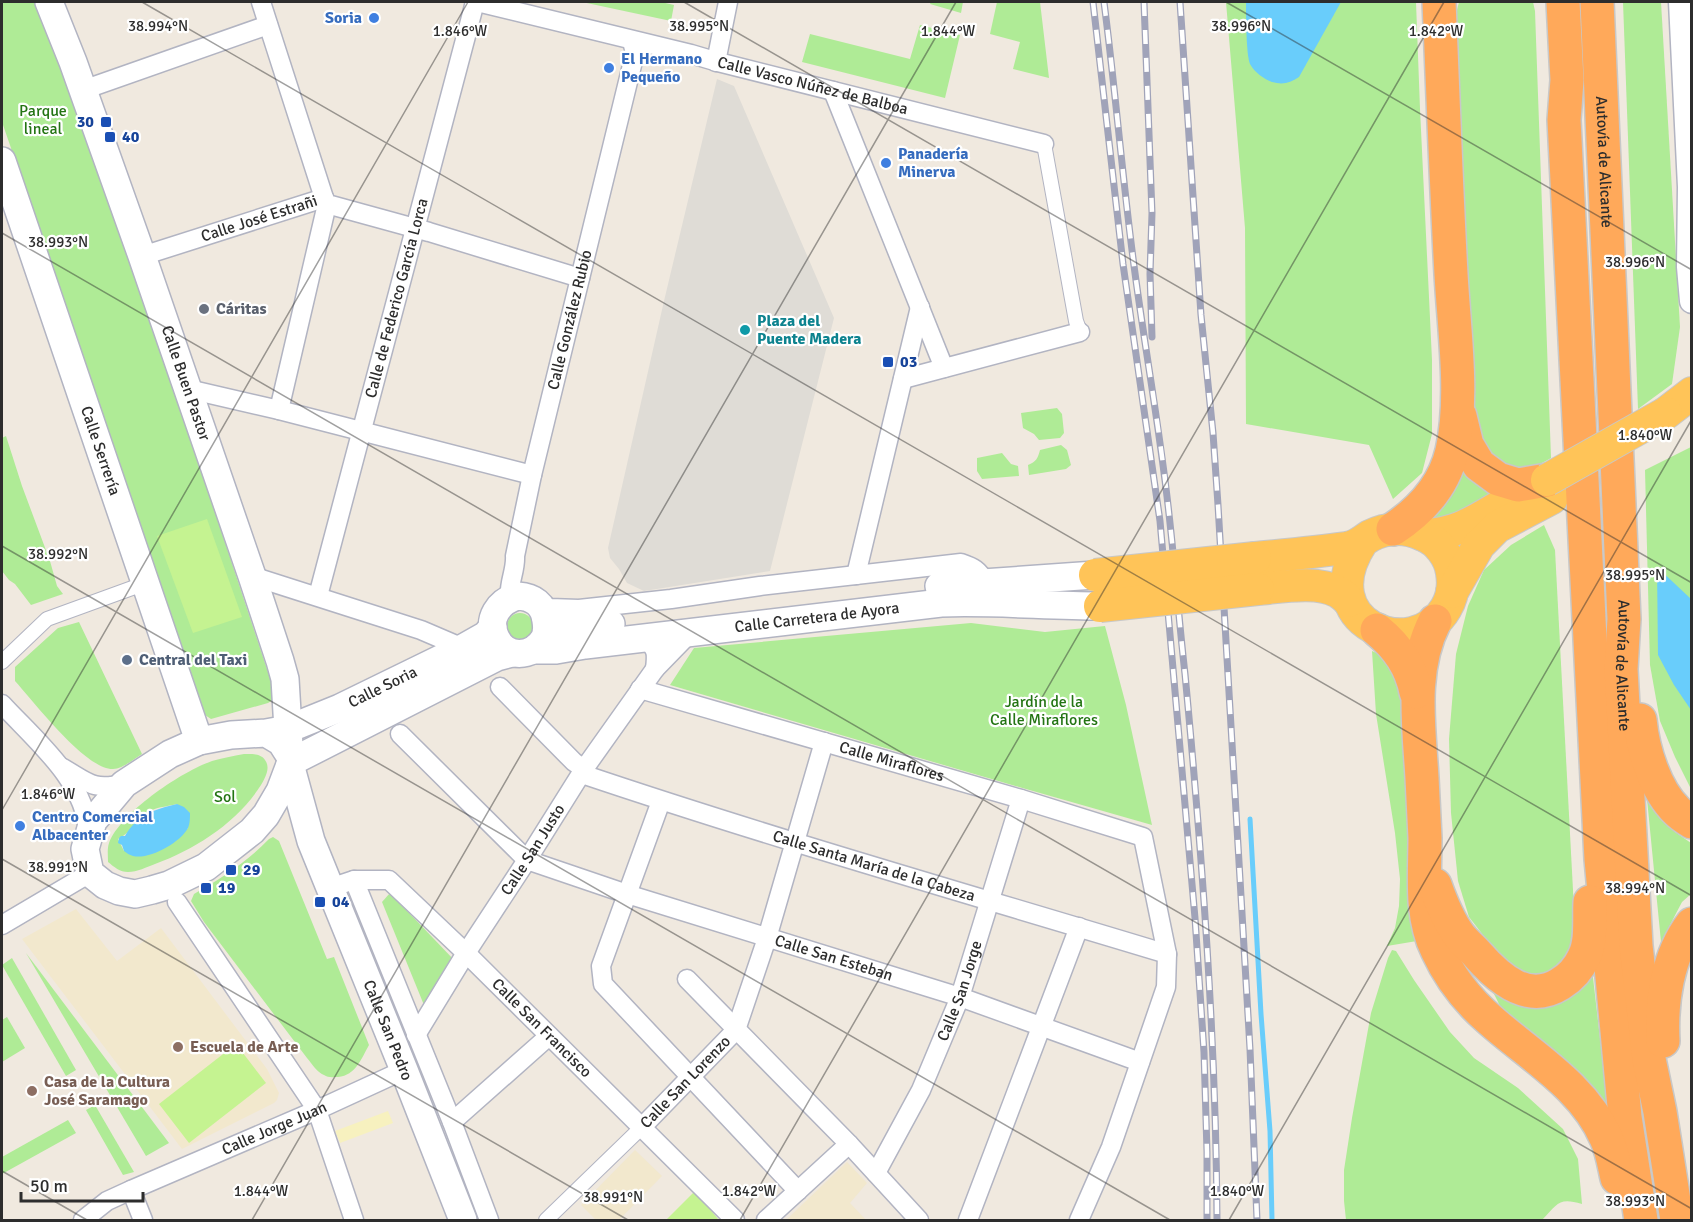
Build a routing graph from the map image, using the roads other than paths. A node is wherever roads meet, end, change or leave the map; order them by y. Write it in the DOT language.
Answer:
graph roads {
  1 [pos="261,2"];
  2 [pos="476,2"];
  3 [pos="728,2"];
  4 [pos="1439,2"];
  5 [pos="1545,2"];
  6 [pos="1563,2"];
  7 [pos="1597,2"];
  8 [pos="1681,2"];
  9 [pos="53,7"];
  10 [pos="268,25"];
  11 [pos="632,40"];
  12 [pos="716,62"];
  13 [pos="83,90"];
  14 [pos="833,91"];
  15 [pos="1564,120"];
  16 [pos="1044,144"];
  17 [pos="2,161"];
  18 [pos="1691,190"];
  19 [pos="325,201"];
  20 [pos="414,228"];
  21 [pos="142,256"];
  22 [pos="580,278"];
  23 [pos="1692,301"];
  24 [pos="920,307"];
  25 [pos="1080,332"];
  26 [pos="944,368"];
  27 [pos="903,379"];
  28 [pos="188,389"];
  29 [pos="1691,393"];
  30 [pos="1458,408"];
  31 [pos="279,410"];
  32 [pos="1675,422"];
  33 [pos="361,431"];
  34 [pos="532,475"];
  35 [pos="1549,489"];
  36 [pos="1408,532"];
  37 [pos="1362,542"];
  38 [pos="856,575"];
  39 [pos="1095,575"];
  40 [pos="252,576"];
  41 [pos="985,582"];
  42 [pos="146,583"];
  43 [pos="1452,592"];
  44 [pos="318,596"];
  45 [pos="510,598"];
  46 [pos="1349,601"];
  47 [pos="1100,606"];
  48 [pos="542,610"];
  49 [pos="1624,619"];
  50 [pos="1435,621"];
  51 [pos="493,627"];
  52 [pos="1377,630"];
  53 [pos="691,632"];
  54 [pos="644,638"];
  55 [pos="463,648"];
  56 [pos="523,652"];
  57 [pos="2,662"];
  58 [pos="655,669"];
  59 [pos="500,687"];
  60 [pos="640,689"];
  61 [pos="1418,700"];
  62 [pos="2,704"];
  63 [pos="277,731"];
  64 [pos="400,734"];
  65 [pos="199,741"];
  66 [pos="824,742"];
  67 [pos="290,761"];
  68 [pos="59,766"];
  69 [pos="583,772"];
  70 [pos="124,784"];
  71 [pos="1021,799"];
  72 [pos="661,801"];
  73 [pos="266,815"];
  74 [pos="1692,822"];
  75 [pos="1425,836"];
  76 [pos="89,837"];
  77 [pos="311,841"];
  78 [pos="794,842"];
  79 [pos="1601,859"];
  80 [pos="527,860"];
  81 [pos="90,873"];
  82 [pos="342,884"];
  83 [pos="177,892"];
  84 [pos="627,894"];
  85 [pos="990,900"];
  86 [pos="1692,924"];
  87 [pos="2,925"];
  88 [pos="1079,927"];
  89 [pos="767,938"];
  90 [pos="466,953"];
  91 [pos="1167,954"];
  92 [pos="687,980"];
  93 [pos="960,996"];
  94 [pos="1042,1026"];
  95 [pos="736,1030"];
  96 [pos="416,1035"];
  97 [pos="549,1036"];
  98 [pos="1140,1062"];
  99 [pos="404,1070"];
  100 [pos="691,1077"];
  101 [pos="317,1110"];
  102 [pos="1660,1112"];
  103 [pos="452,1122"];
  104 [pos="641,1128"];
  105 [pos="849,1144"];
  106 [pos="876,1173"];
  107 [pos="130,1190"];
  108 [pos="798,1191"];
  109 [pos="83,1221"];
  110 [pos="143,1221"];
  111 [pos="354,1221"];
  112 [pos="463,1221"];
  113 [pos="489,1221"];
  114 [pos="546,1221"];
  115 [pos="735,1221"];
  116 [pos="765,1221"];
  117 [pos="920,1221"];
  118 [pos="968,1221"];
  119 [pos="1079,1221"];
  120 [pos="1625,1221"];
  121 [pos="1641,1221"];
  122 [pos="1677,1221"];
  1 -- 10 [label="street"];
  2 -- 11 [label="street, Calle Vasco Núñez de Balboa"];
  2 -- 20 [label="street, Calle de Federico García Lorca"];
  3 -- 12 [label="street"];
  4 -- 30 [label="highway"];
  5 -- 15 [label="highway"];
  6 -- 15 [label="highway, Autovía de Alicante"];
  7 -- 49 [label="highway, Autovía de Alicante"];
  8 -- 18 [label="street"];
  9 -- 13 [label="main road, Calle Buen Pastor"];
  10 -- 13 [label="street"];
  10 -- 19 [label="street"];
  11 -- 12 [label="street, Calle Vasco Núñez de Balboa"];
  11 -- 22 [label="street, Calle González Rubio"];
  12 -- 14 [label="street, Calle Vasco Núñez de Balboa"];
  13 -- 21 [label="main road, Calle Buen Pastor"];
  14 -- 16 [label="street, Calle Vasco Núñez de Balboa"];
  14 -- 24 [label="street"];
  15 -- 79 [label="highway, Autovía de Alicante"];
  16 -- 25 [label="street"];
  17 -- 42 [label="main road, Calle Serrería"];
  18 -- 23 [label="street"];
  19 -- 20 [label="street, Calle José Estrañi"];
  19 -- 21 [label="street, Calle José Estrañi"];
  19 -- 31 [label="street"];
  20 -- 22 [label="street, Calle José Estrañi"];
  20 -- 33 [label="street, Calle de Federico García Lorca"];
  21 -- 28 [label="main road, Calle Buen Pastor"];
  22 -- 34 [label="street, Calle González Rubio"];
  24 -- 26 [label="street"];
  24 -- 27 [label="street"];
  25 -- 26 [label="street"];
  26 -- 27 [label="street"];
  27 -- 38 [label="street"];
  28 -- 31 [label="street"];
  28 -- 40 [label="main road, Calle Buen Pastor"];
  29 -- 32 [label="highway"];
  30 -- 35 [label="highway"];
  30 -- 36 [label="highway"];
  31 -- 33 [label="street"];
  32 -- 35 [label="highway, bridge"];
  33 -- 34 [label="street"];
  33 -- 44 [label="street, Calle de Federico García Lorca"];
  34 -- 45 [label="street, Calle González Rubio"];
  35 -- 36 [label="highway"];
  35 -- 43 [label="highway"];
  36 -- 37 [label="highway"];
  36 -- 43 [label="highway"];
  37 -- 39 [label="highway, bridge"];
  37 -- 46 [label="highway"];
  38 -- 41 [label="street"];
  38 -- 48 [label="street"];
  39 -- 41 [label="main road, Calle Carretera de Ayora"];
  40 -- 44 [label="street"];
  40 -- 63 [label="main road, Calle Buen Pastor"];
  41 -- 48 [label="main road, Calle Carretera de Ayora"];
  42 -- 57 [label="street"];
  42 -- 65 [label="main road, Calle Serrería"];
  43 -- 50 [label="highway"];
  44 -- 55 [label="street"];
  45 -- 48 [label="main road"];
  45 -- 51 [label="main road"];
  46 -- 47 [label="highway, bridge"];
  46 -- 52 [label="highway"];
  47 -- 53 [label="main road, Calle Carretera de Ayora"];
  48 -- 56 [label="main road"];
  49 -- 74 [label="highway"];
  49 -- 102 [label="highway, Autovía de Alicante"];
  50 -- 52 [label="highway"];
  50 -- 61 [label="highway"];
  51 -- 55 [label="main road, Calle Soria"];
  51 -- 56 [label="main road"];
  52 -- 61 [label="highway"];
  53 -- 54 [label="main road, Calle Carretera de Ayora"];
  53 -- 58 [label="street, Calle San Justo"];
  54 -- 56 [label="main road, Calle Carretera de Ayora"];
  54 -- 58 [label="street"];
  55 -- 63 [label="main road, Calle Soria"];
  56 -- 67 [label="main road, Calle Soria"];
  58 -- 60 [label="street, Calle San Justo"];
  59 -- 69 [label="street"];
  60 -- 66 [label="street, Calle Miraflores"];
  60 -- 69 [label="street, Calle San Justo"];
  61 -- 75 [label="highway"];
  62 -- 68 [label="street"];
  63 -- 65 [label="main road, Calle Soria"];
  63 -- 67 [label="main road, Calle Buen Pastor"];
  64 -- 80 [label="street"];
  65 -- 70 [label="main road, Calle Soria"];
  66 -- 71 [label="street, Calle Miraflores"];
  66 -- 78 [label="street, Calle San Lorenzo"];
  67 -- 73 [label="main road"];
  67 -- 77 [label="main road, Calle San Pedro"];
  68 -- 70 [label="street"];
  68 -- 76 [label="street"];
  69 -- 72 [label="street, Calle Santa María de la Cabeza"];
  69 -- 80 [label="street, Calle San Justo"];
  70 -- 76 [label="main road, Calle Soria"];
  71 -- 85 [label="street, Calle San Jorge"];
  71 -- 91 [label="street, Calle Miraflores"];
  72 -- 78 [label="street, Calle Santa María de la Cabeza"];
  72 -- 84 [label="street"];
  73 -- 77 [label="main road, Calle San Pedro"];
  73 -- 83 [label="main road"];
  75 -- 79 [label="highway"];
  75 -- 120 [label="highway"];
  76 -- 81 [label="main road"];
  77 -- 82 [label="main road, Calle San Pedro"];
  78 -- 85 [label="street, Calle Santa María de la Cabeza"];
  78 -- 89 [label="street, Calle San Lorenzo"];
  79 -- 121 [label="highway, Autovía de Alicante"];
  80 -- 84 [label="street, Calle San Esteban"];
  80 -- 90 [label="street, Calle San Justo"];
  81 -- 83 [label="main road"];
  81 -- 87 [label="street"];
  82 -- 90 [label="street, Calle San Francisco"];
  82 -- 96 [label="street, Calle San Pedro"];
  82 -- 99 [label="main road, Calle San Pedro"];
  83 -- 101 [label="street"];
  84 -- 89 [label="street, Calle San Esteban"];
  84 -- 100 [label="street"];
  85 -- 88 [label="street, Calle Santa María de la Cabeza"];
  85 -- 93 [label="street, Calle San Jorge"];
  86 -- 102 [label="highway"];
  88 -- 91 [label="street, Calle Santa María de la Cabeza"];
  88 -- 94 [label="street"];
  89 -- 93 [label="street, Calle San Esteban"];
  89 -- 95 [label="street, Calle San Lorenzo"];
  90 -- 96 [label="street, Calle San Justo"];
  90 -- 97 [label="street, Calle San Francisco"];
  91 -- 98 [label="street"];
  92 -- 95 [label="street"];
  93 -- 94 [label="street, Calle San Esteban"];
  93 -- 106 [label="street, Calle San Jorge"];
  94 -- 98 [label="street, Calle San Esteban"];
  94 -- 118 [label="street"];
  95 -- 100 [label="street, Calle San Lorenzo"];
  95 -- 105 [label="street"];
  96 -- 103 [label="street, Calle San Pedro"];
  97 -- 103 [label="street"];
  97 -- 104 [label="street, Calle San Francisco"];
  98 -- 119 [label="street"];
  99 -- 101 [label="street, Calle Jorge Juan"];
  99 -- 112 [label="main road, Calle San Pedro"];
  100 -- 104 [label="street, Calle San Lorenzo"];
  100 -- 108 [label="street"];
  101 -- 107 [label="street, Calle Jorge Juan"];
  101 -- 111 [label="street"];
  102 -- 122 [label="highway, Autovía de Alicante"];
  103 -- 113 [label="street, Calle San Pedro"];
  104 -- 114 [label="street, Calle San Lorenzo"];
  104 -- 115 [label="street, Calle San Francisco"];
  105 -- 106 [label="street"];
  105 -- 108 [label="street"];
  106 -- 117 [label="street"];
  107 -- 109 [label="street, Calle Jorge Juan"];
  107 -- 110 [label="street"];
  108 -- 116 [label="street"];
}
